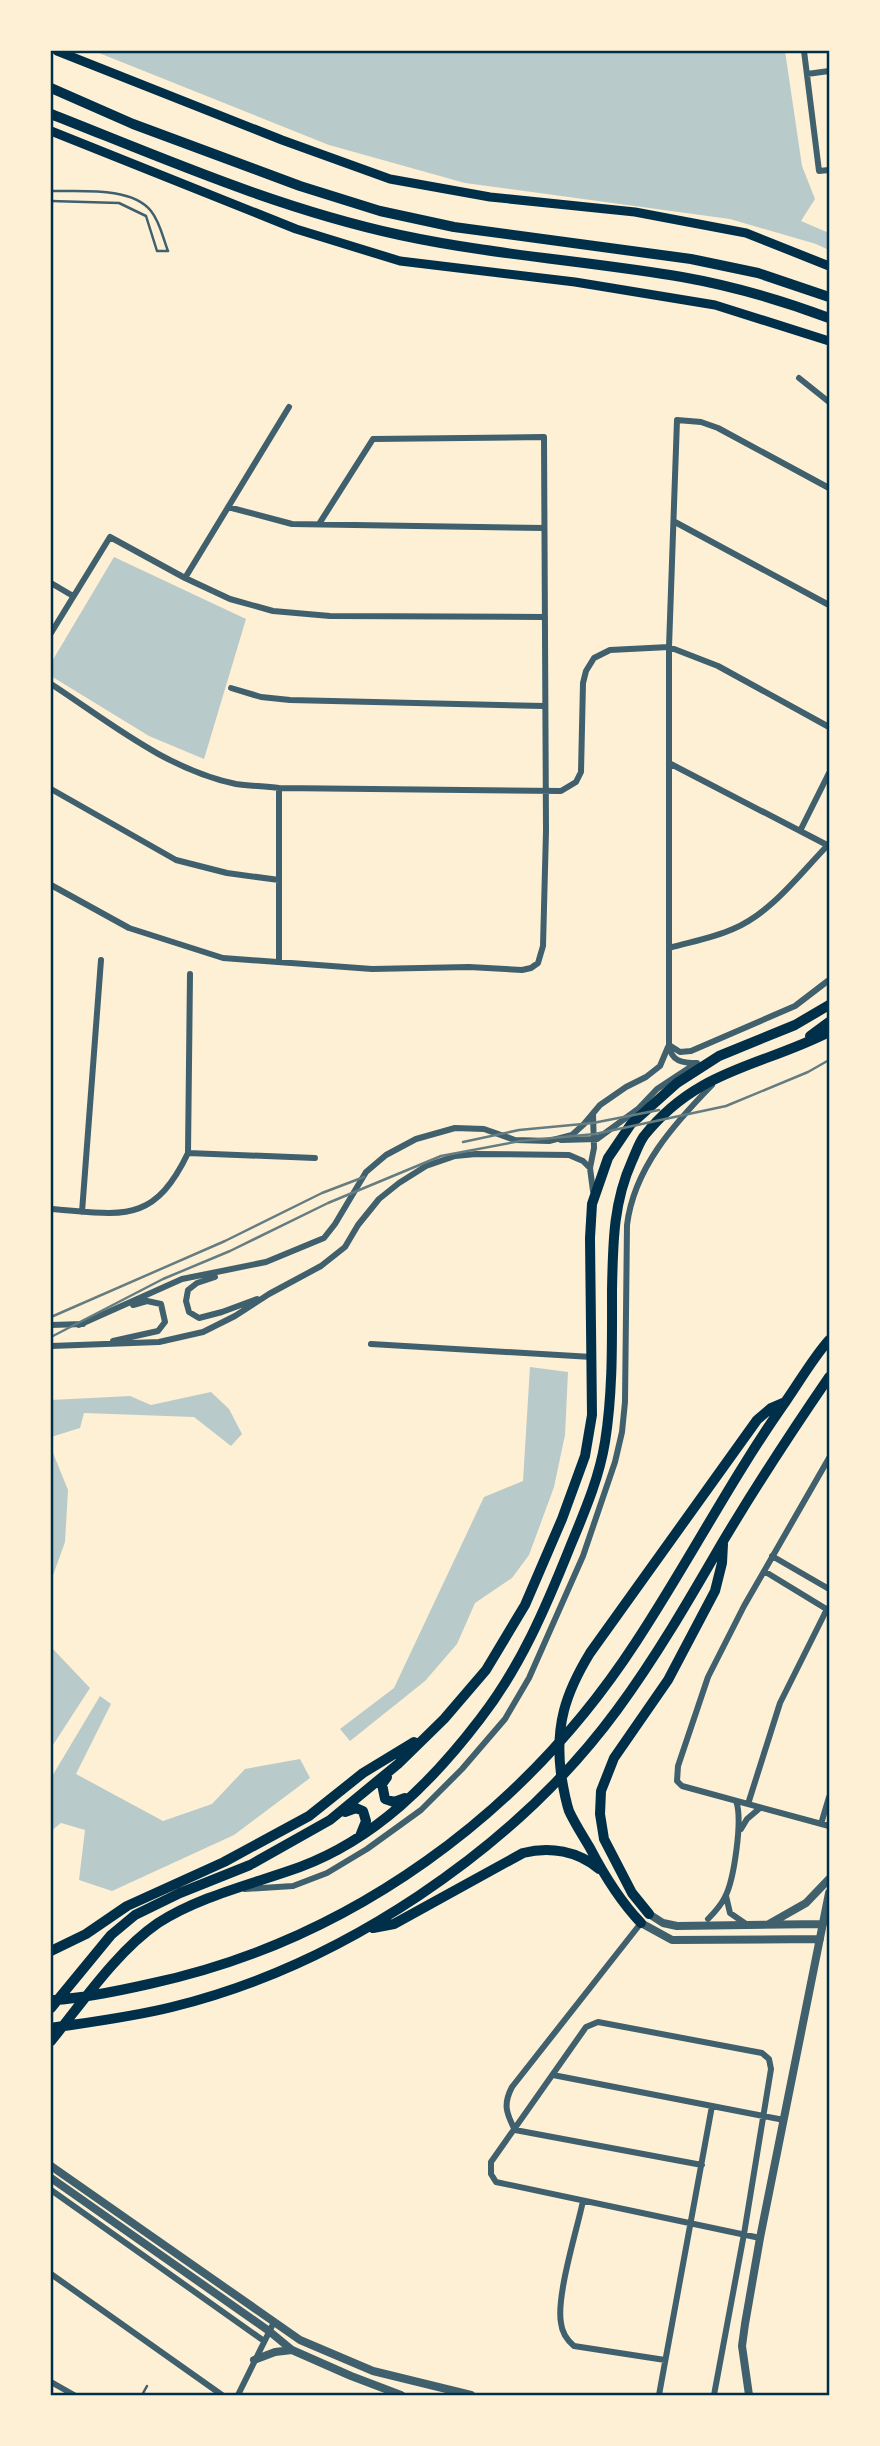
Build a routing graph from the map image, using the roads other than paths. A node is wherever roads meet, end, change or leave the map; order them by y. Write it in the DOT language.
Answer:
graph roads {
  1 [pos="57,51"];
  2 [pos="804,51"];
  3 [pos="829,71"];
  4 [pos="807,74"];
  5 [pos="51,88"];
  6 [pos="51,114"];
  7 [pos="51,131"];
  8 [pos="829,170"];
  9 [pos="51,191"];
  10 [pos="51,201"];
  11 [pos="829,266"];
  12 [pos="829,297"];
  13 [pos="829,318"];
  14 [pos="829,341"];
  15 [pos="799,378"];
  16 [pos="829,401"];
  17 [pos="289,407"];
  18 [pos="829,488"];
  19 [pos="228,507"];
  20 [pos="675,522"];
  21 [pos="319,524"];
  22 [pos="544,528"];
  23 [pos="185,578"];
  24 [pos="51,583"];
  25 [pos="73,596"];
  26 [pos="829,605"];
  27 [pos="544,617"];
  28 [pos="51,633"];
  29 [pos="669,647"];
  30 [pos="51,684"];
  31 [pos="231,688"];
  32 [pos="544,706"];
  33 [pos="829,727"];
  34 [pos="669,763"];
  35 [pos="829,773"];
  36 [pos="279,788"];
  37 [pos="51,789"];
  38 [pos="544,792"];
  39 [pos="800,831"];
  40 [pos="828,846"];
  41 [pos="279,880"];
  42 [pos="51,886"];
  43 [pos="669,948"];
  44 [pos="102,960"];
  45 [pos="279,961"];
  46 [pos="190,974"];
  47 [pos="829,980"];
  48 [pos="829,1005"];
  49 [pos="829,1022"];
  50 [pos="829,1032"];
  51 [pos="800,1044"];
  52 [pos="669,1045"];
  53 [pos="719,1056"];
  54 [pos="697,1063"];
  55 [pos="720,1076"];
  56 [pos="593,1114"];
  57 [pos="594,1140"];
  58 [pos="549,1141"];
  59 [pos="188,1153"];
  60 [pos="315,1158"];
  61 [pos="590,1168"];
  62 [pos="592,1204"];
  63 [pos="51,1209"];
  64 [pos="82,1212"];
  65 [pos="237,1270"];
  66 [pos="269,1294"];
  67 [pos="51,1325"];
  68 [pos="79,1325"];
  69 [pos="829,1340"];
  70 [pos="370,1344"];
  71 [pos="91,1345"];
  72 [pos="51,1346"];
  73 [pos="593,1357"];
  74 [pos="829,1377"];
  75 [pos="785,1402"];
  76 [pos="829,1458"];
  77 [pos="724,1541"];
  78 [pos="772,1556"];
  79 [pos="764,1571"];
  80 [pos="829,1590"];
  81 [pos="828,1610"];
  82 [pos="428,1734"];
  83 [pos="398,1764"];
  84 [pos="413,1794"];
  85 [pos="829,1797"];
  86 [pos="736,1801"];
  87 [pos="748,1804"];
  88 [pos="760,1808"];
  89 [pos="330,1820"];
  90 [pos="821,1824"];
  91 [pos="829,1826"];
  92 [pos="740,1831"];
  93 [pos="355,1841"];
  94 [pos="603,1871"];
  95 [pos="829,1879"];
  96 [pos="233,1890"];
  97 [pos="829,1893"];
  98 [pos="726,1896"];
  99 [pos="645,1919"];
  100 [pos="708,1919"];
  101 [pos="823,1924"];
  102 [pos="766,1925"];
  103 [pos="748,1926"];
  104 [pos="367,1928"];
  105 [pos="820,1939"];
  106 [pos="51,1951"];
  107 [pos="51,2000"];
  108 [pos="51,2008"];
  109 [pos="51,2028"];
  110 [pos="51,2041"];
  111 [pos="553,2076"];
  112 [pos="712,2106"];
  113 [pos="764,2116"];
  114 [pos="784,2120"];
  115 [pos="515,2130"];
  116 [pos="702,2165"];
  117 [pos="51,2166"];
  118 [pos="51,2178"];
  119 [pos="51,2190"];
  120 [pos="583,2201"];
  121 [pos="691,2223"];
  122 [pos="744,2234"];
  123 [pos="760,2238"];
  124 [pos="51,2274"];
  125 [pos="274,2322"];
  126 [pos="269,2331"];
  127 [pos="264,2341"];
  128 [pos="292,2350"];
  129 [pos="254,2360"];
  130 [pos="665,2360"];
  131 [pos="51,2382"];
  132 [pos="147,2386"];
  133 [pos="74,2395"];
  134 [pos="142,2395"];
  135 [pos="222,2395"];
  136 [pos="238,2395"];
  137 [pos="401,2395"];
  138 [pos="471,2395"];
  139 [pos="659,2395"];
  140 [pos="714,2395"];
  141 [pos="749,2395"];
  1 -- 11 [label="main road"];
  2 -- 4 [label="street"];
  3 -- 4 [label="street"];
  4 -- 8 [label="street"];
  5 -- 12 [label="highway"];
  6 -- 13 [label="highway"];
  7 -- 14 [label="main road"];
  9 -- 10 [label="lane"];
  15 -- 16 [label="street"];
  17 -- 19 [label="street"];
  18 -- 20 [label="street"];
  19 -- 21 [label="street"];
  19 -- 23 [label="street"];
  20 -- 26 [label="street"];
  20 -- 29 [label="street"];
  21 -- 22 [label="street"];
  21 -- 22 [label="street"];
  22 -- 27 [label="street"];
  23 -- 25 [label="street"];
  23 -- 27 [label="street"];
  24 -- 25 [label="street"];
  25 -- 28 [label="street"];
  27 -- 32 [label="street"];
  29 -- 33 [label="street"];
  29 -- 34 [label="street"];
  29 -- 38 [label="street"];
  30 -- 36 [label="street"];
  31 -- 32 [label="street"];
  32 -- 38 [label="street"];
  34 -- 39 [label="street"];
  34 -- 43 [label="street"];
  35 -- 39 [label="street"];
  36 -- 38 [label="street"];
  36 -- 41 [label="street"];
  37 -- 41 [label="street"];
  38 -- 45 [label="street"];
  39 -- 40 [label="street"];
  40 -- 43 [label="street"];
  41 -- 45 [label="street"];
  42 -- 45 [label="street"];
  43 -- 52 [label="street"];
  44 -- 64 [label="street"];
  46 -- 59 [label="street"];
  47 -- 52 [label="street"];
  48 -- 53 [label="highway"];
  49 -- 51 [label="highway"];
  50 -- 51 [label="highway"];
  51 -- 55 [label="highway"];
  52 -- 54 [label="street"];
  52 -- 56 [label="street"];
  53 -- 54 [label="street"];
  53 -- 62 [label="highway"];
  54 -- 57 [label="street"];
  55 -- 84 [label="highway"];
  55 -- 96 [label="street"];
  56 -- 57 [label="street"];
  56 -- 58 [label="street"];
  57 -- 58 [label="street"];
  57 -- 61 [label="street"];
  58 -- 65 [label="street"];
  59 -- 60 [label="street"];
  59 -- 64 [label="street"];
  61 -- 62 [label="street"];
  61 -- 66 [label="street"];
  62 -- 73 [label="highway"];
  63 -- 64 [label="street"];
  65 -- 66 [label="street"];
  65 -- 68 [label="street"];
  66 -- 71 [label="street"];
  67 -- 68 [label="street"];
  68 -- 71 [label="street"];
  69 -- 75 [label="highway"];
  70 -- 73 [label="street"];
  71 -- 72 [label="street"];
  73 -- 82 [label="highway"];
  74 -- 77 [label="highway"];
  75 -- 94 [label="highway"];
  75 -- 107 [label="highway"];
  76 -- 78 [label="street"];
  77 -- 99 [label="highway"];
  77 -- 104 [label="highway"];
  78 -- 79 [label="street"];
  78 -- 80 [label="street"];
  79 -- 81 [label="street"];
  79 -- 86 [label="street"];
  81 -- 87 [label="street"];
  82 -- 83 [label="highway"];
  82 -- 106 [label="highway"];
  83 -- 84 [label="highway"];
  83 -- 89 [label="highway"];
  84 -- 93 [label="highway"];
  85 -- 90 [label="street"];
  86 -- 87 [label="street"];
  86 -- 92 [label="street"];
  87 -- 88 [label="street"];
  88 -- 90 [label="street"];
  88 -- 92 [label="street"];
  89 -- 93 [label="highway"];
  89 -- 108 [label="highway"];
  90 -- 91 [label="street"];
  92 -- 98 [label="street"];
  93 -- 96 [label="highway"];
  94 -- 99 [label="highway"];
  94 -- 104 [label="highway"];
  95 -- 102 [label="street"];
  96 -- 110 [label="highway"];
  97 -- 101 [label="street"];
  98 -- 100 [label="street"];
  98 -- 103 [label="street"];
  99 -- 103 [label="street"];
  99 -- 105 [label="street"];
  99 -- 115 [label="street"];
  101 -- 102 [label="street"];
  101 -- 105 [label="street"];
  102 -- 103 [label="street"];
  104 -- 109 [label="highway"];
  105 -- 114 [label="street"];
  111 -- 112 [label="street"];
  111 -- 113 [label="street"];
  111 -- 115 [label="street"];
  112 -- 113 [label="street"];
  112 -- 116 [label="street"];
  113 -- 114 [label="street"];
  113 -- 122 [label="street"];
  114 -- 123 [label="street"];
  115 -- 116 [label="street"];
  115 -- 120 [label="street"];
  116 -- 121 [label="street"];
  117 -- 125 [label="street"];
  118 -- 126 [label="street"];
  119 -- 127 [label="street"];
  120 -- 121 [label="street"];
  120 -- 130 [label="street"];
  121 -- 122 [label="street"];
  121 -- 130 [label="street"];
  122 -- 123 [label="street"];
  122 -- 140 [label="street"];
  123 -- 141 [label="street"];
  124 -- 135 [label="street"];
  125 -- 126 [label="street"];
  125 -- 138 [label="street"];
  126 -- 127 [label="street"];
  126 -- 128 [label="street"];
  127 -- 129 [label="street"];
  128 -- 129 [label="street"];
  128 -- 137 [label="street"];
  129 -- 136 [label="street"];
  130 -- 139 [label="street"];
  131 -- 133 [label="street"];
  132 -- 134 [label="lane"];
}
